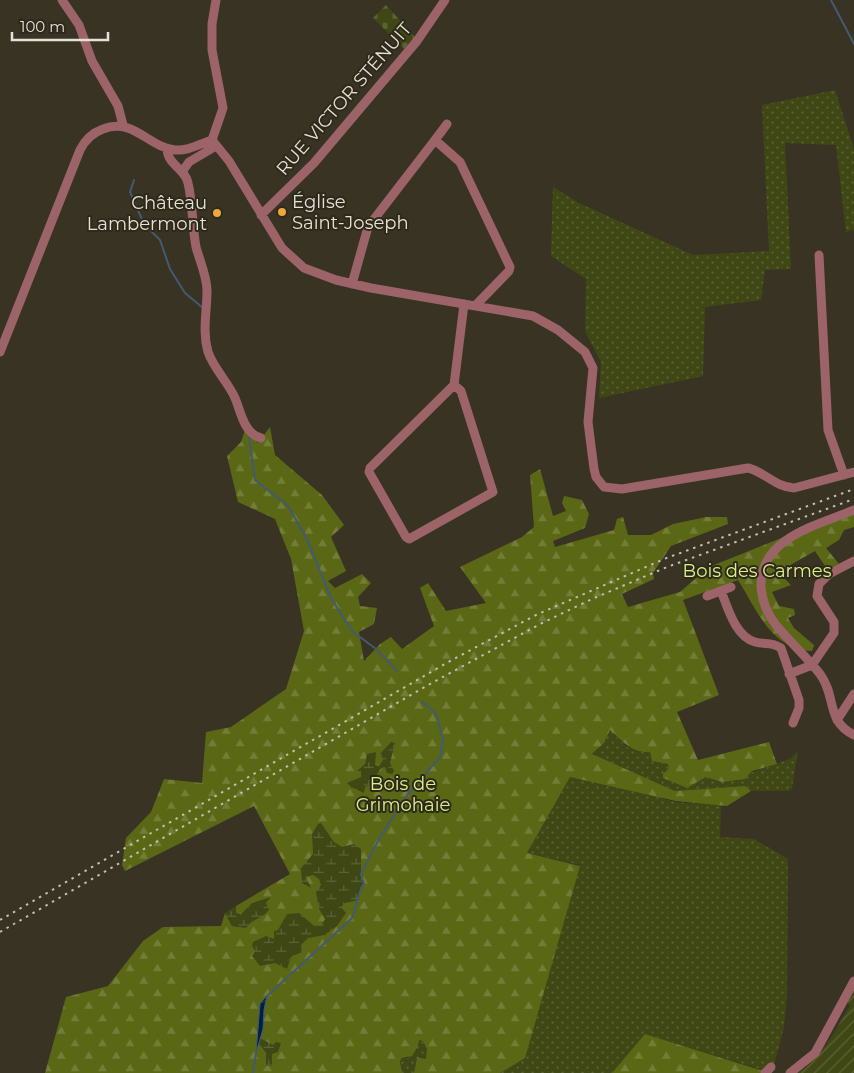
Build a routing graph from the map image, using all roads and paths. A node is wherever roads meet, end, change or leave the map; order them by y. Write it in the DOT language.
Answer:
graph roads {
  1 [pos="62,0"];
  2 [pos="216,0"];
  3 [pos="445,0"];
  4 [pos="447,124"];
  5 [pos="123,125"];
  6 [pos="435,140"];
  7 [pos="214,143"];
  8 [pos="167,148"];
  9 [pos="182,172"];
  10 [pos="261,215"];
  11 [pos="819,255"];
  12 [pos="352,284"];
  13 [pos="464,304"];
  14 [pos="475,306"];
  15 [pos="0,352"];
  16 [pos="454,385"];
  17 [pos="261,438"];
  18 [pos="854,472"];
  19 [pos="844,476"];
  20 [pos="854,510"];
  21 [pos="854,561"];
  22 [pos="732,587"];
  23 [pos="720,591"];
  24 [pos="707,596"];
  25 [pos="812,664"];
  26 [pos="789,674"];
  27 [pos="854,694"];
  28 [pos="836,720"];
  29 [pos="792,723"];
  30 [pos="854,735"];
  31 [pos="854,981"];
  32 [pos="790,1073"];
  1 -- 5 [label="street"];
  2 -- 7 [label="street"];
  3 -- 10 [label="street, RUE VICTOR STÉNUIT"];
  4 -- 6 [label="street"];
  5 -- 8 [label="street"];
  5 -- 15 [label="street"];
  6 -- 12 [label="street"];
  6 -- 14 [label="street"];
  7 -- 8 [label="street"];
  7 -- 9 [label="street"];
  7 -- 10 [label="street"];
  8 -- 9 [label="street"];
  9 -- 17 [label="street"];
  10 -- 12 [label="street"];
  11 -- 19 [label="street"];
  12 -- 13 [label="street"];
  13 -- 14 [label="street"];
  13 -- 16 [label="street"];
  14 -- 19 [label="street"];
  16 -- 16 [label="street"];
  18 -- 19 [label="street"];
  20 -- 25 [label="street"];
  21 -- 25 [label="street"];
  22 -- 23 [label="street"];
  23 -- 24 [label="street"];
  23 -- 26 [label="street"];
  25 -- 26 [label="street"];
  25 -- 28 [label="street"];
  26 -- 29 [label="street"];
  27 -- 28 [label="street"];
  28 -- 30 [label="street"];
  31 -- 32 [label="street"];
}
